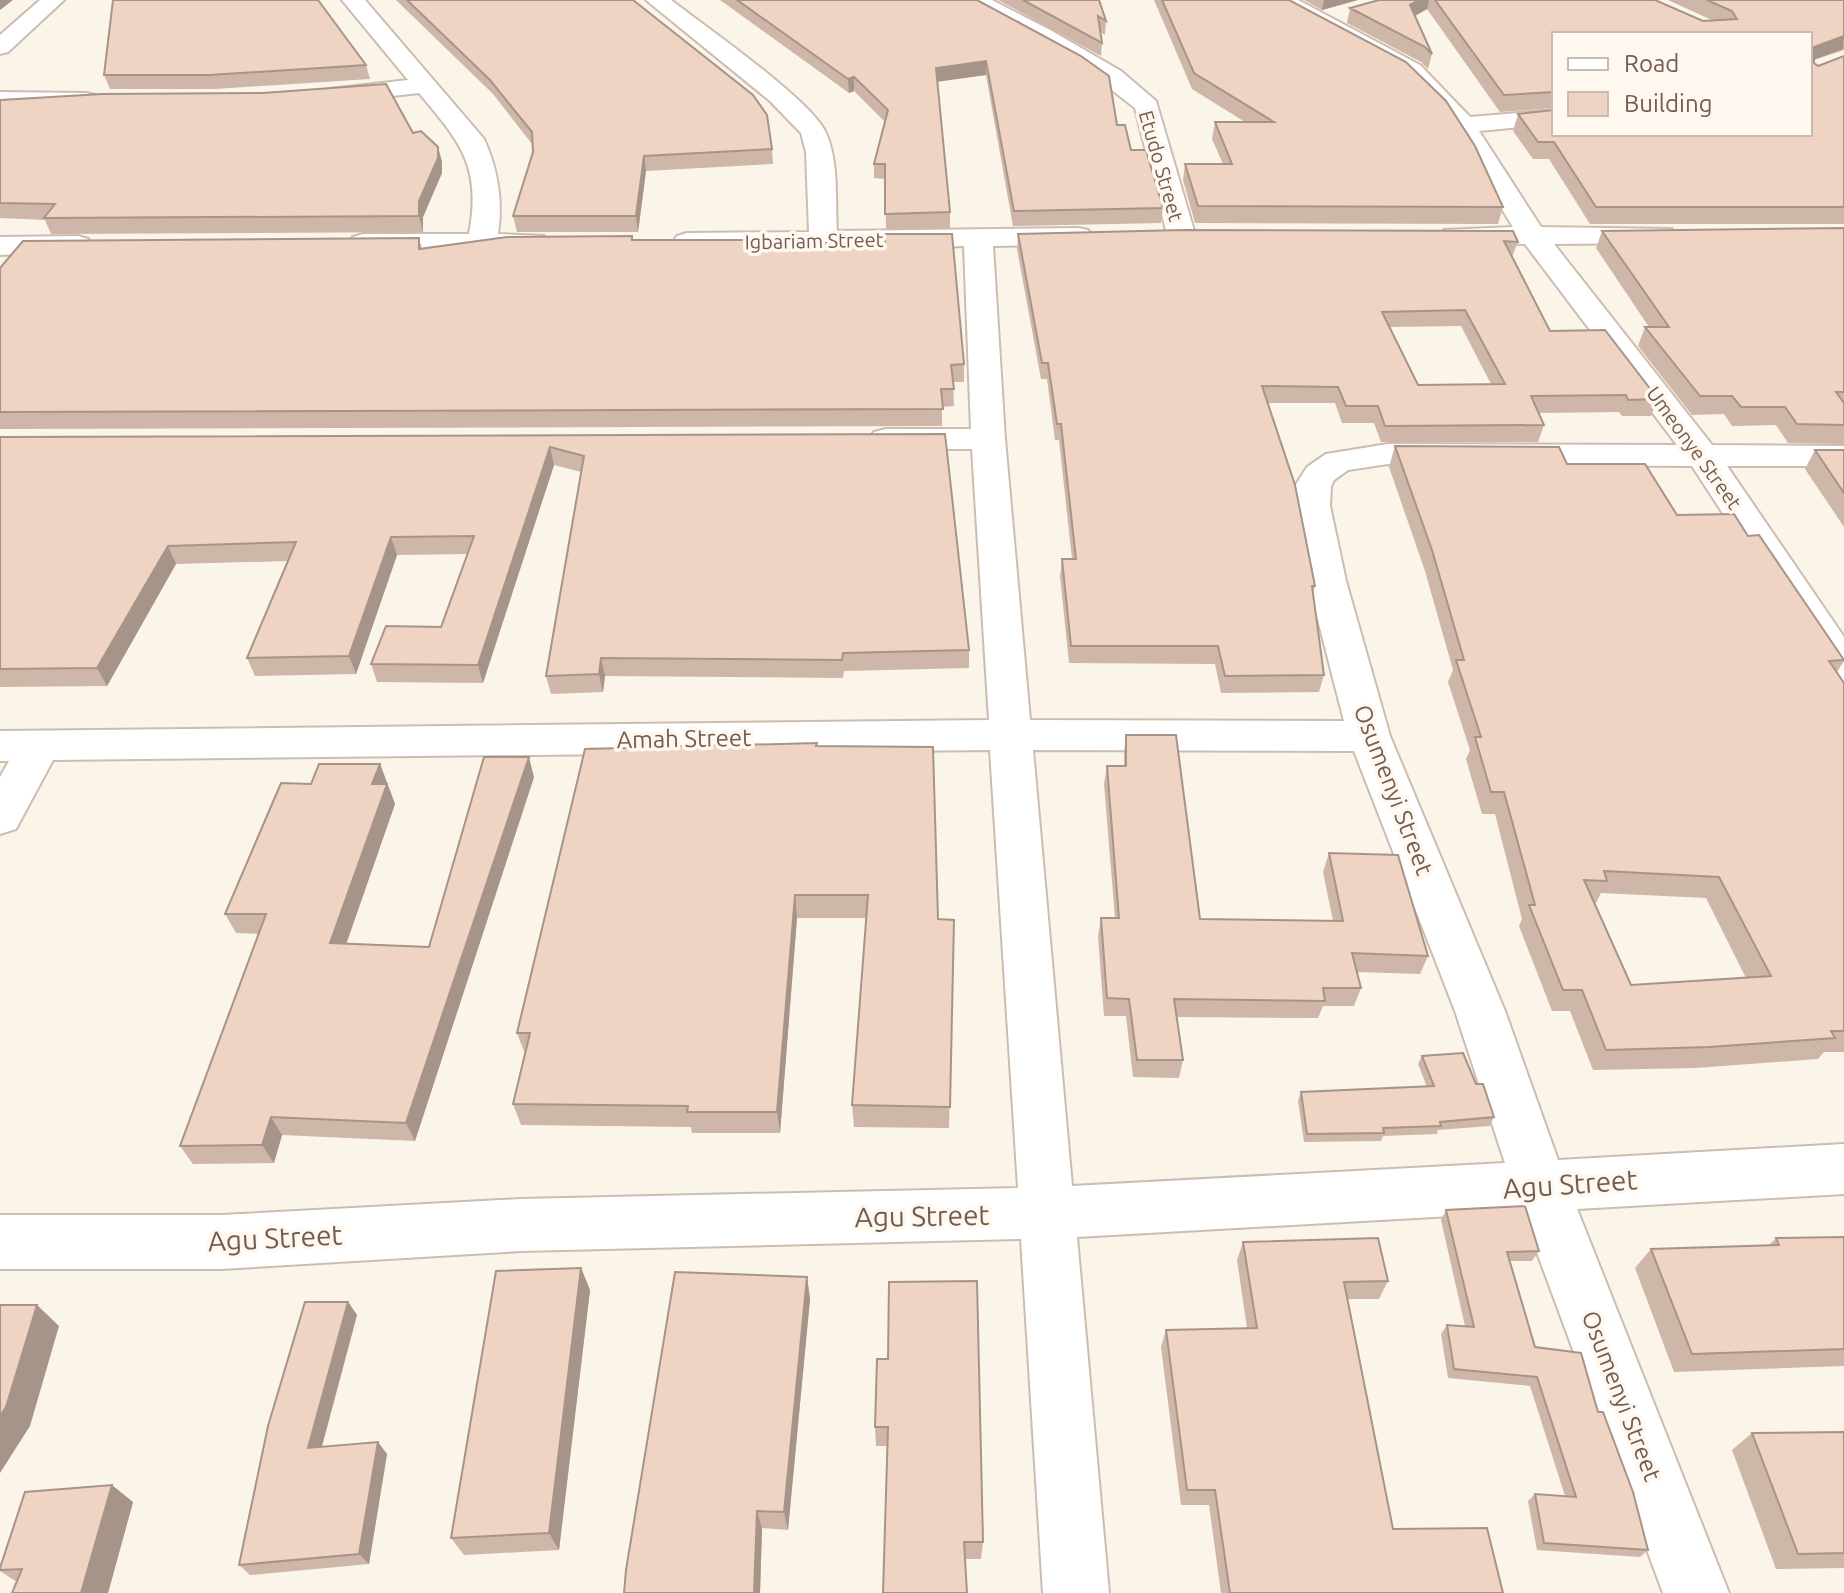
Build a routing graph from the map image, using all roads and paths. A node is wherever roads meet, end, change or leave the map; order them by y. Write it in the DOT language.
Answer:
graph roads {
  1 [pos="53,0"];
  2 [pos="353,0"];
  3 [pos="657,0"];
  4 [pos="976,0"];
  5 [pos="1282,0"];
  6 [pos="1349,12"];
  7 [pos="1321,20"];
  8 [pos="0,47"];
  9 [pos="427,85"];
  10 [pos="306,98"];
  11 [pos="0,99"];
  12 [pos="115,100"];
  13 [pos="1552,117"];
  14 [pos="1464,125"];
  15 [pos="1149,234"];
  16 [pos="1181,234"];
  17 [pos="1211,234"];
  18 [pos="1103,235"];
  19 [pos="1425,235"];
  20 [pos="1688,235"];
  21 [pos="1533,236"];
  22 [pos="978,238"];
  23 [pos="482,242"];
  24 [pos="560,242"];
  25 [pos="653,242"];
  26 [pos="824,242"];
  27 [pos="342,243"];
  28 [pos="109,245"];
  29 [pos="0,246"];
  30 [pos="860,439"];
  31 [pos="988,439"];
  32 [pos="1703,456"];
  33 [pos="1844,456"];
  34 [pos="1844,668"];
  35 [pos="1011,735"];
  36 [pos="1369,736"];
  37 [pos="19,746"];
  38 [pos="0,817"];
  39 [pos="1844,1169"];
  40 [pos="1540,1186"];
  41 [pos="1047,1213"];
  42 [pos="0,1242"];
  43 [pos="1076,1593"];
  44 [pos="1696,1593"];
  1 -- 8 [label="street"];
  2 -- 9 [label="street"];
  3 -- 26 [label="street"];
  4 -- 16 [label="street, Etudo Street"];
  5 -- 7 [label="street, Umeonye Street"];
  6 -- 7 [label="street"];
  7 -- 14 [label="street, Umeonye Street"];
  9 -- 10 [label="street"];
  9 -- 23 [label="street"];
  11 -- 12 [label="street"];
  13 -- 14 [label="street"];
  14 -- 21 [label="street, Umeonye Street"];
  15 -- 16 [label="street"];
  16 -- 17 [label="street"];
  18 -- 22 [label="street, Igbariam Street"];
  19 -- 21 [label="street"];
  20 -- 21 [label="street"];
  21 -- 32 [label="street, Umeonye Street"];
  22 -- 26 [label="street, Igbariam Street"];
  22 -- 31 [label="street"];
  23 -- 24 [label="street"];
  23 -- 27 [label="street"];
  25 -- 26 [label="street, Igbariam Street"];
  28 -- 29 [label="street"];
  30 -- 31 [label="street"];
  31 -- 35 [label="street"];
  32 -- 33 [label="street, Osumenyi Street"];
  32 -- 34 [label="street, Umeonye Street"];
  32 -- 36 [label="street, Osumenyi Street"];
  35 -- 36 [label="street, Amah Street"];
  35 -- 37 [label="street, Amah Street"];
  35 -- 41 [label="street"];
  36 -- 40 [label="street, Osumenyi Street"];
  37 -- 38 [label="street"];
  39 -- 40 [label="street, Agu Street"];
  40 -- 41 [label="street, Agu Street"];
  40 -- 44 [label="street, Osumenyi Street"];
  41 -- 42 [label="street, Agu Street"];
  41 -- 43 [label="street"];
}
